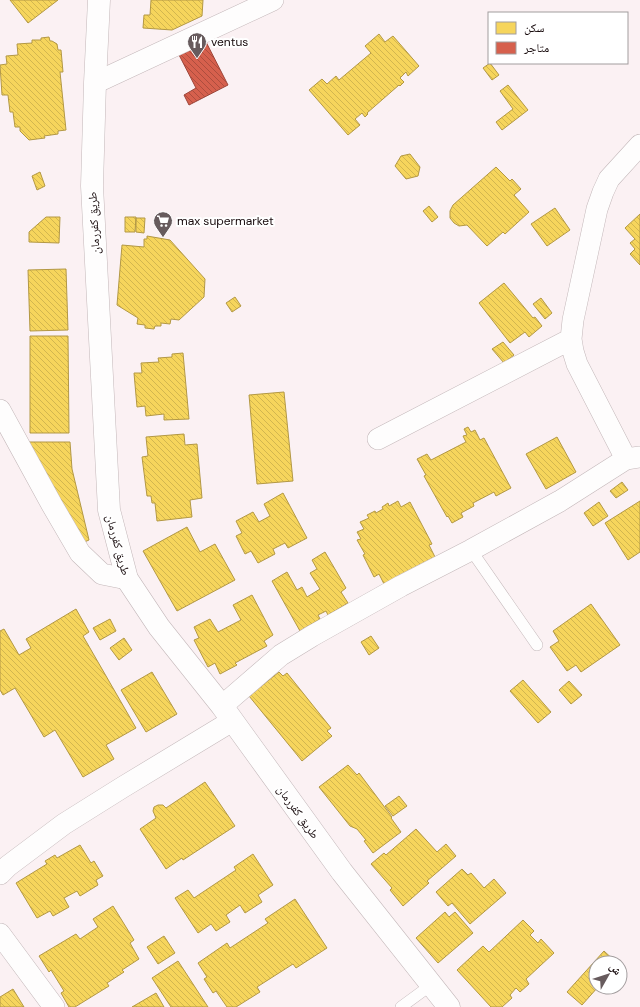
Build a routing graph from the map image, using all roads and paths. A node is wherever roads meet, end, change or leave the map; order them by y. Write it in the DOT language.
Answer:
graph roads {
  1 [pos="100,0"];
  2 [pos="273,0"];
  3 [pos="95,83"];
  4 [pos="640,145"];
  5 [pos="571,339"];
  6 [pos="0,410"];
  7 [pos="378,439"];
  8 [pos="633,458"];
  9 [pos="471,550"];
  10 [pos="127,579"];
  11 [pos="537,645"];
  12 [pos="227,714"];
  13 [pos="0,874"];
  14 [pos="0,934"];
  15 [pos="431,985"];
  16 [pos="54,1007"];
  17 [pos="401,1007"];
  18 [pos="449,1007"];
  1 -- 3 [label="main road, طريق كفررمان"];
  2 -- 3 [label="street"];
  3 -- 10 [label="main road, طريق كفررمان"];
  4 -- 5 [label="street"];
  5 -- 7 [label="street"];
  5 -- 8 [label="street"];
  6 -- 10 [label="street"];
  8 -- 9 [label="street"];
  9 -- 11 [label="lane"];
  9 -- 12 [label="street"];
  10 -- 12 [label="main road, طريق كفررمان"];
  12 -- 13 [label="street"];
  12 -- 15 [label="main road, طريق كفررمان"];
  14 -- 16 [label="street"];
  15 -- 17 [label="lane"];
  15 -- 18 [label="main road, طريق كفررمان"];
}
